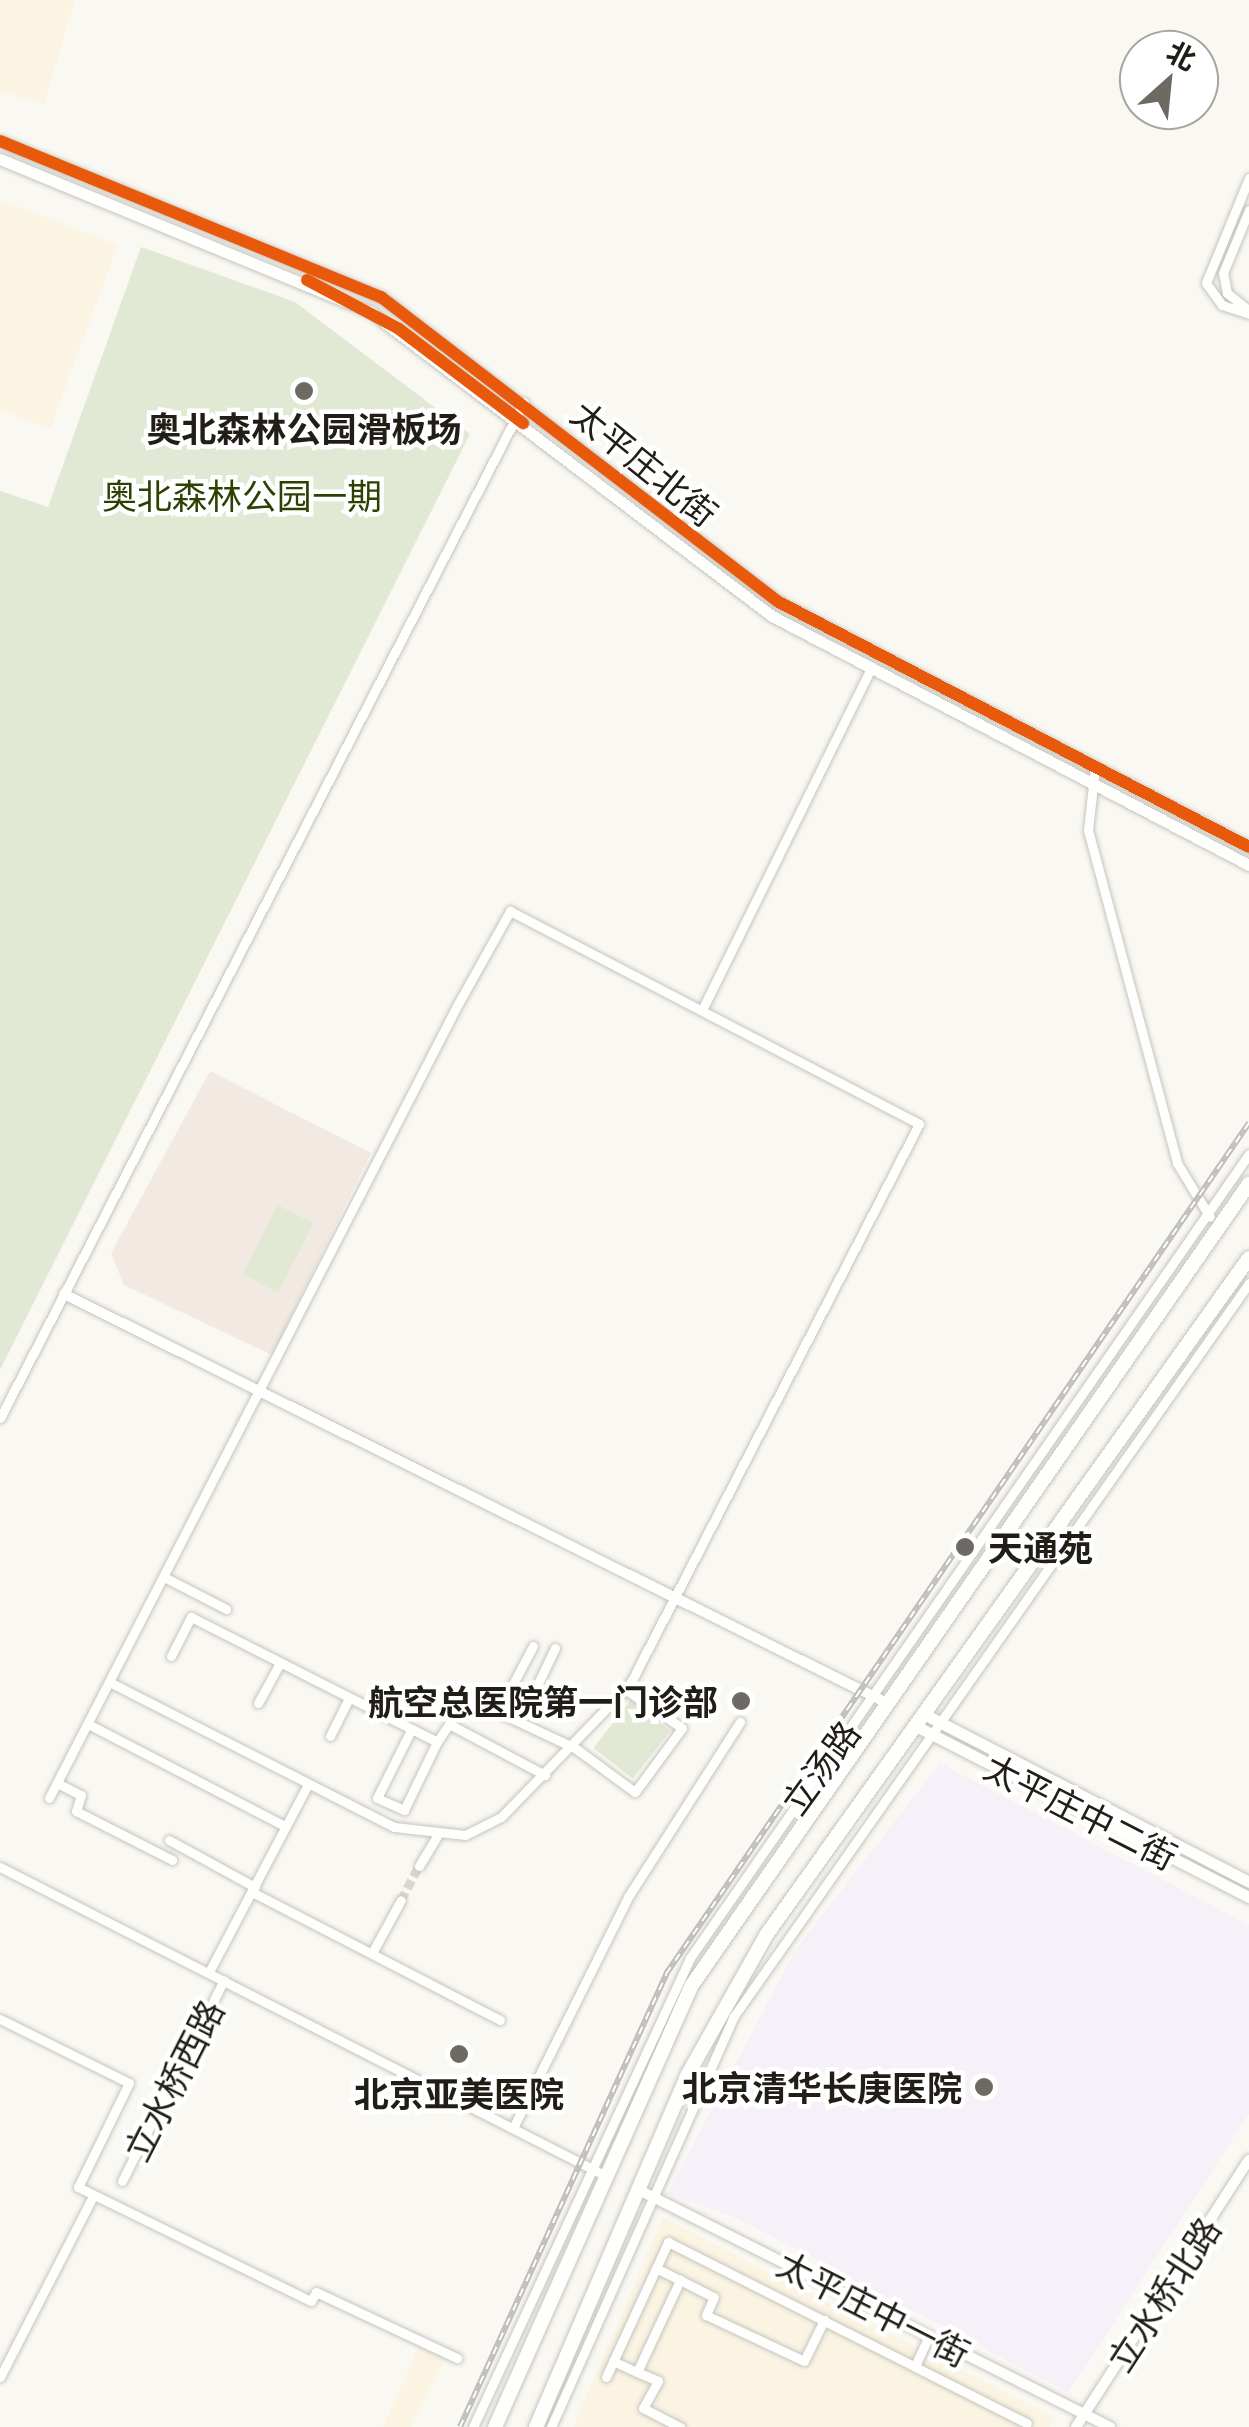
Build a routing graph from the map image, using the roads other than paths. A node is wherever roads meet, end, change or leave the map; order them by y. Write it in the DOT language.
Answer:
graph roads {
  1 [pos="0,141"];
  2 [pos="0,159"];
  3 [pos="1249,178"];
  4 [pos="1249,210"];
  5 [pos="1249,312"];
  6 [pos="524,402"];
  7 [pos="516,417"];
  8 [pos="877,656"];
  9 [pos="870,670"];
  10 [pos="1095,768"];
  11 [pos="1088,782"];
  12 [pos="1249,848"];
  13 [pos="1249,865"];
  14 [pos="703,1008"];
  15 [pos="1249,1154"];
  16 [pos="1249,1184"];
  17 [pos="1208,1215"];
  18 [pos="1218,1228"];
  19 [pos="1249,1258"];
  20 [pos="1249,1284"];
  21 [pos="64,1294"];
  22 [pos="260,1392"];
  23 [pos="0,1418"];
  24 [pos="164,1577"];
  25 [pos="678,1600"];
  26 [pos="226,1609"];
  27 [pos="534,1646"];
  28 [pos="555,1648"];
  29 [pos="171,1656"];
  30 [pos="280,1663"];
  31 [pos="109,1682"];
  32 [pos="626,1690"];
  33 [pos="349,1698"];
  34 [pos="879,1698"];
  35 [pos="258,1703"];
  36 [pos="520,1721"];
  37 [pos="740,1722"];
  38 [pos="924,1722"];
  39 [pos="88,1724"];
  40 [pos="411,1730"];
  41 [pos="330,1736"];
  42 [pos="437,1742"];
  43 [pos="576,1748"];
  44 [pos="545,1775"];
  45 [pos="57,1783"];
  46 [pos="308,1784"];
  47 [pos="49,1798"];
  48 [pos="285,1826"];
  49 [pos="437,1836"];
  50 [pos="169,1840"];
  51 [pos="172,1860"];
  52 [pos="419,1866"];
  53 [pos="0,1867"];
  54 [pos="1249,1882"];
  55 [pos="254,1890"];
  56 [pos="1249,1897"];
  57 [pos="401,1900"];
  58 [pos="372,1953"];
  59 [pos="209,1972"];
  60 [pos="224,1980"];
  61 [pos="0,2019"];
  62 [pos="500,2020"];
  63 [pos="513,2128"];
  64 [pos="587,2166"];
  65 [pos="1247,2168"];
  66 [pos="602,2174"];
  67 [pos="122,2181"];
  68 [pos="643,2192"];
  69 [pos="92,2196"];
  70 [pos="656,2268"];
  71 [pos="680,2280"];
  72 [pos="824,2320"];
  73 [pos="930,2336"];
  74 [pos="457,2358"];
  75 [pos="613,2361"];
  76 [pos="915,2366"];
  77 [pos="637,2372"];
  78 [pos="0,2376"];
  79 [pos="606,2377"];
  80 [pos="1084,2414"];
  81 [pos="1028,2423"];
  82 [pos="473,2427"];
  83 [pos="494,2427"];
  84 [pos="536,2427"];
  85 [pos="551,2427"];
  86 [pos="680,2427"];
  87 [pos="1076,2427"];
  88 [pos="1110,2427"];
  1 -- 6 [label="main road, 太平庄北街"];
  2 -- 7 [label="main road, 太平庄北街"];
  3 -- 5 [label="street"];
  4 -- 5 [label="street"];
  6 -- 7 [label="street"];
  6 -- 8 [label="main road, 太平庄北街"];
  7 -- 9 [label="main road, 太平庄北街"];
  7 -- 21 [label="street"];
  8 -- 9 [label="street"];
  8 -- 10 [label="main road, 太平庄北街"];
  9 -- 11 [label="main road, 太平庄北街"];
  9 -- 14 [label="street"];
  10 -- 11 [label="street"];
  10 -- 12 [label="main road, 太平庄北街"];
  11 -- 13 [label="main road, 太平庄北街"];
  11 -- 17 [label="street"];
  14 -- 22 [label="street"];
  14 -- 25 [label="street"];
  15 -- 17 [label="street, 立汤路"];
  16 -- 18 [label="main road, 立汤路"];
  17 -- 18 [label="street"];
  17 -- 34 [label="street, 立汤路"];
  18 -- 34 [label="main road, 立汤路"];
  19 -- 38 [label="main road, 立汤路"];
  20 -- 38 [label="street, 立汤路"];
  21 -- 22 [label="street"];
  21 -- 23 [label="street"];
  22 -- 24 [label="street"];
  22 -- 25 [label="street"];
  24 -- 26 [label="street"];
  24 -- 31 [label="street"];
  25 -- 32 [label="street"];
  25 -- 34 [label="street"];
  27 -- 36 [label="street"];
  28 -- 36 [label="street"];
  29 -- 30 [label="street"];
  30 -- 33 [label="street"];
  30 -- 35 [label="street"];
  31 -- 39 [label="street"];
  31 -- 46 [label="street"];
  32 -- 43 [label="street"];
  32 -- 43 [label="street"];
  33 -- 40 [label="street"];
  33 -- 41 [label="street"];
  34 -- 64 [label="street, 立汤路"];
  34 -- 66 [label="main road, 立汤路"];
  36 -- 43 [label="street"];
  37 -- 63 [label="street"];
  38 -- 54 [label="main road, 太平庄中二街"];
  38 -- 56 [label="main road, 太平庄中二街"];
  38 -- 68 [label="main road, 立汤路"];
  39 -- 45 [label="street"];
  39 -- 48 [label="street"];
  40 -- 42 [label="street"];
  40 -- 42 [label="street"];
  42 -- 44 [label="street"];
  43 -- 44 [label="street"];
  44 -- 49 [label="street"];
  45 -- 47 [label="street"];
  45 -- 51 [label="street"];
  46 -- 48 [label="street"];
  46 -- 49 [label="street"];
  48 -- 55 [label="street"];
  49 -- 52 [label="street"];
  50 -- 55 [label="street"];
  53 -- 59 [label="street"];
  55 -- 58 [label="street"];
  55 -- 59 [label="street"];
  57 -- 58 [label="street"];
  58 -- 62 [label="street"];
  59 -- 60 [label="street"];
  60 -- 63 [label="street"];
  60 -- 67 [label="street, 立水桥西路"];
  61 -- 69 [label="street"];
  63 -- 64 [label="street"];
  64 -- 66 [label="street"];
  64 -- 82 [label="street, 立汤路"];
  65 -- 80 [label="street, 立水桥北路"];
  66 -- 83 [label="main road, 立汤路"];
  68 -- 73 [label="street, 太平庄中一街"];
  68 -- 84 [label="main road, 立汤路"];
  68 -- 85 [label="street, 立汤路"];
  69 -- 74 [label="street"];
  69 -- 78 [label="street, 立水桥西路"];
  70 -- 71 [label="street"];
  70 -- 72 [label="street"];
  70 -- 75 [label="street"];
  71 -- 72 [label="street"];
  71 -- 77 [label="street"];
  72 -- 76 [label="street"];
  73 -- 76 [label="street"];
  73 -- 80 [label="street, 太平庄中一街"];
  75 -- 77 [label="street"];
  75 -- 79 [label="street"];
  76 -- 81 [label="street"];
  77 -- 86 [label="street"];
  80 -- 87 [label="street, 立水桥北路"];
  80 -- 88 [label="street, 太平庄中一街"];
}
